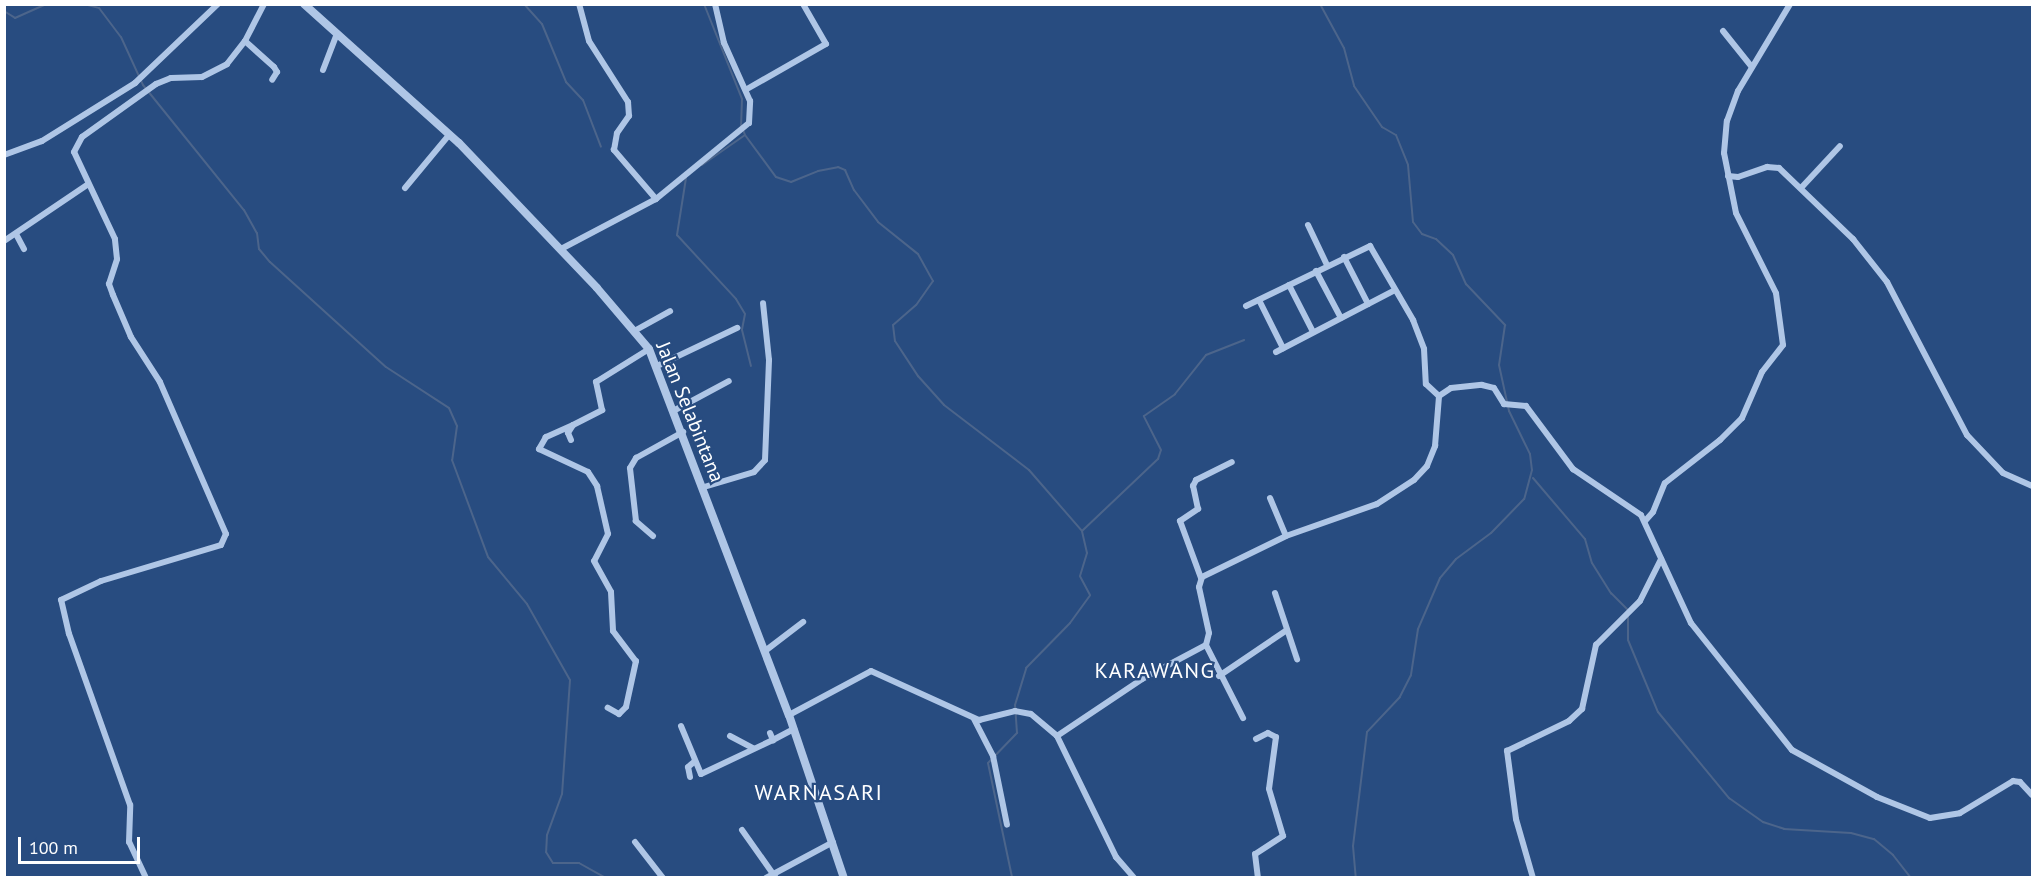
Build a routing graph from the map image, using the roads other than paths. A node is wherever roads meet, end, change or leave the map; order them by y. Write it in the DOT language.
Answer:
graph roads {
  1 [pos="218,4"];
  2 [pos="264,4"];
  3 [pos="304,4"];
  4 [pos="579,4"];
  5 [pos="715,4"];
  6 [pos="803,4"];
  7 [pos="1790,4"];
  8 [pos="1723,31"];
  9 [pos="337,34"];
  10 [pos="245,41"];
  11 [pos="1751,66"];
  12 [pos="323,70"];
  13 [pos="272,80"];
  14 [pos="747,89"];
  15 [pos="450,135"];
  16 [pos="1840,146"];
  17 [pos="4,155"];
  18 [pos="1728,176"];
  19 [pos="87,185"];
  20 [pos="405,188"];
  21 [pos="1801,188"];
  22 [pos="656,199"];
  23 [pos="1308,225"];
  24 [pos="16,234"];
  25 [pos="4,241"];
  26 [pos="24,249"];
  27 [pos="561,249"];
  28 [pos="1344,257"];
  29 [pos="1327,266"];
  30 [pos="1316,271"];
  31 [pos="1289,285"];
  32 [pos="1395,290"];
  33 [pos="1259,300"];
  34 [pos="763,303"];
  35 [pos="1368,304"];
  36 [pos="1246,306"];
  37 [pos="670,311"];
  38 [pos="1341,318"];
  39 [pos="736,328"];
  40 [pos="636,330"];
  41 [pos="1313,332"];
  42 [pos="1283,348"];
  43 [pos="649,349"];
  44 [pos="1276,352"];
  45 [pos="657,366"];
  46 [pos="729,381"];
  47 [pos="1438,396"];
  48 [pos="675,410"];
  49 [pos="573,426"];
  50 [pos="683,432"];
  51 [pos="571,440"];
  52 [pos="1232,462"];
  53 [pos="2032,486"];
  54 [pos="704,487"];
  55 [pos="1270,498"];
  56 [pos="1645,521"];
  57 [pos="652,536"];
  58 [pos="1286,536"];
  59 [pos="1661,559"];
  60 [pos="1201,578"];
  61 [pos="1275,592"];
  62 [pos="803,622"];
  63 [pos="1287,630"];
  64 [pos="1206,645"];
  65 [pos="765,651"];
  66 [pos="1297,659"];
  67 [pos="1220,676"];
  68 [pos="608,708"];
  69 [pos="789,716"];
  70 [pos="1243,718"];
  71 [pos="974,719"];
  72 [pos="681,726"];
  73 [pos="794,729"];
  74 [pos="730,736"];
  75 [pos="1057,736"];
  76 [pos="1256,739"];
  77 [pos="753,748"];
  78 [pos="694,762"];
  79 [pos="690,777"];
  80 [pos="2032,795"];
  81 [pos="1006,825"];
  82 [pos="742,830"];
  83 [pos="635,842"];
  84 [pos="834,842"];
  85 [pos="774,875"];
  86 [pos="146,878"];
  87 [pos="663,878"];
  88 [pos="766,878"];
  89 [pos="844,878"];
  90 [pos="1134,878"];
  91 [pos="1258,878"];
  92 [pos="1533,878"];
  1 -- 17 [label="street"];
  2 -- 10 [label="street"];
  3 -- 9 [label="street, Jalan Selabintana"];
  4 -- 22 [label="street"];
  5 -- 14 [label="street"];
  6 -- 14 [label="street"];
  7 -- 11 [label="street"];
  8 -- 11 [label="street"];
  9 -- 12 [label="street"];
  9 -- 15 [label="street, Jalan Selabintana"];
  10 -- 13 [label="street"];
  10 -- 19 [label="street"];
  11 -- 18 [label="street"];
  14 -- 22 [label="street"];
  15 -- 20 [label="street"];
  15 -- 27 [label="street, Jalan Selabintana"];
  16 -- 21 [label="street"];
  18 -- 21 [label="street"];
  18 -- 56 [label="street"];
  19 -- 24 [label="street"];
  19 -- 86 [label="street"];
  21 -- 53 [label="street"];
  22 -- 27 [label="street"];
  23 -- 29 [label="street"];
  24 -- 25 [label="street"];
  24 -- 26 [label="street"];
  27 -- 40 [label="street, Jalan Selabintana"];
  28 -- 29 [label="street"];
  28 -- 32 [label="street"];
  28 -- 35 [label="street"];
  29 -- 30 [label="street"];
  30 -- 31 [label="street"];
  30 -- 38 [label="street"];
  31 -- 33 [label="street"];
  31 -- 41 [label="street"];
  32 -- 35 [label="street"];
  32 -- 47 [label="street"];
  33 -- 36 [label="street"];
  33 -- 42 [label="street"];
  34 -- 54 [label="street"];
  35 -- 38 [label="street"];
  37 -- 40 [label="street"];
  38 -- 41 [label="street"];
  39 -- 45 [label="street"];
  40 -- 43 [label="street, Jalan Selabintana"];
  41 -- 42 [label="street"];
  42 -- 44 [label="street"];
  43 -- 45 [label="street, Jalan Selabintana"];
  43 -- 49 [label="street"];
  45 -- 48 [label="street, Jalan Selabintana"];
  46 -- 48 [label="street"];
  47 -- 56 [label="street"];
  47 -- 58 [label="street"];
  48 -- 50 [label="street, Jalan Selabintana"];
  49 -- 51 [label="street"];
  49 -- 68 [label="street"];
  50 -- 54 [label="street, Jalan Selabintana"];
  50 -- 57 [label="street"];
  52 -- 60 [label="street"];
  54 -- 65 [label="street, Jalan Selabintana"];
  55 -- 58 [label="street"];
  56 -- 59 [label="street"];
  58 -- 60 [label="street"];
  59 -- 80 [label="street"];
  59 -- 92 [label="street"];
  60 -- 64 [label="street"];
  61 -- 63 [label="street"];
  62 -- 65 [label="street"];
  63 -- 66 [label="street"];
  63 -- 67 [label="street"];
  64 -- 67 [label="street"];
  64 -- 75 [label="street"];
  65 -- 69 [label="street, Jalan Selabintana"];
  67 -- 70 [label="street"];
  69 -- 71 [label="street"];
  69 -- 73 [label="street, Jalan Selabintana"];
  71 -- 75 [label="street"];
  71 -- 81 [label="street"];
  72 -- 78 [label="street"];
  73 -- 77 [label="street"];
  73 -- 84 [label="street, Jalan Selabintana"];
  74 -- 77 [label="street"];
  75 -- 90 [label="street"];
  76 -- 91 [label="street"];
  77 -- 78 [label="street"];
  78 -- 79 [label="street"];
  82 -- 85 [label="street"];
  83 -- 87 [label="street"];
  84 -- 85 [label="street"];
  84 -- 89 [label="street, Jalan Selabintana"];
  85 -- 88 [label="street"];
}
